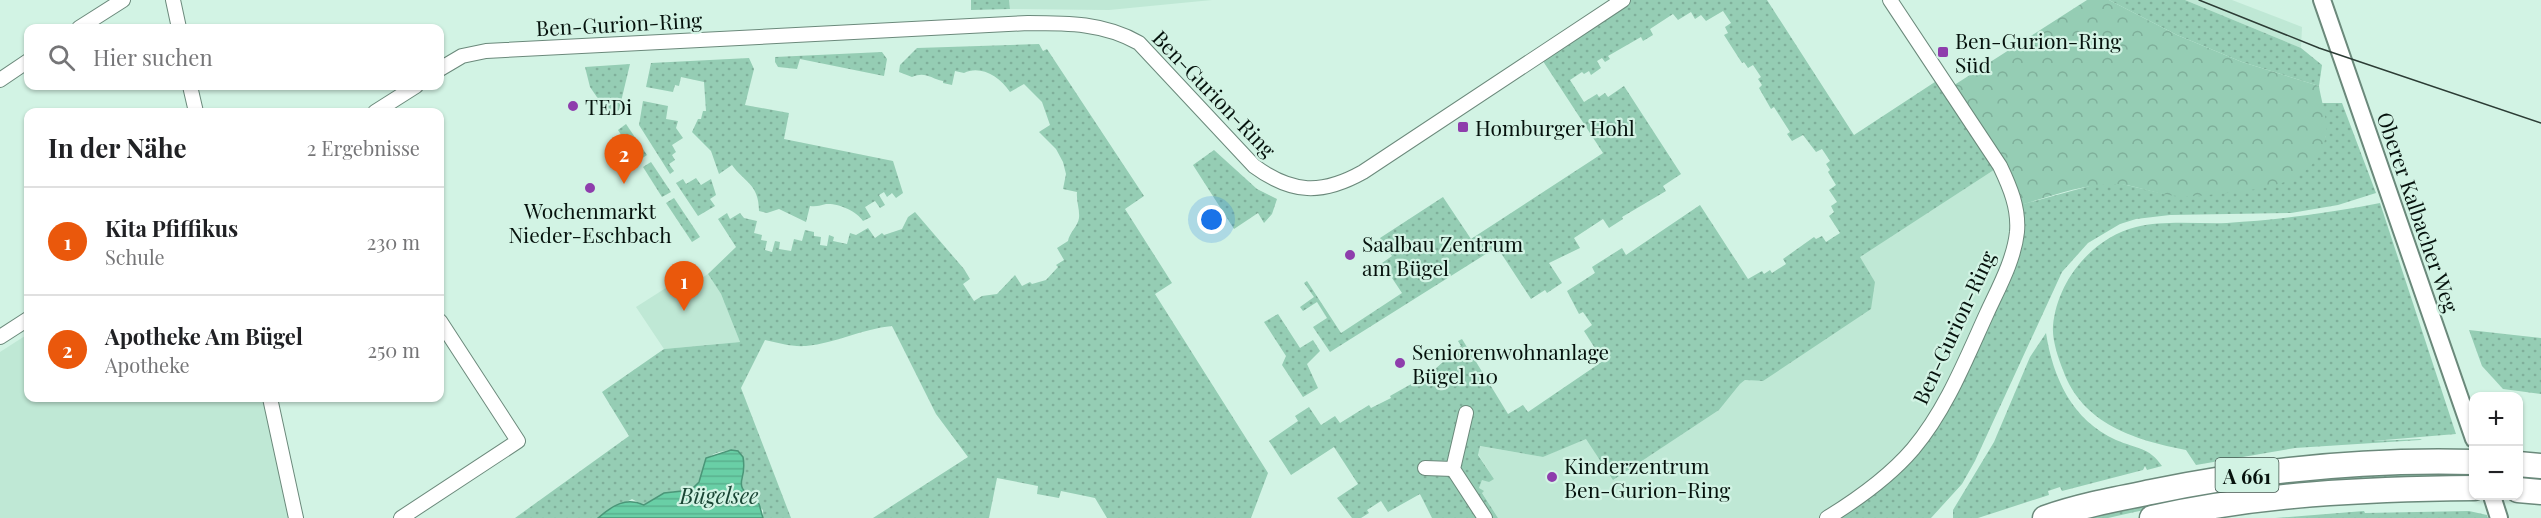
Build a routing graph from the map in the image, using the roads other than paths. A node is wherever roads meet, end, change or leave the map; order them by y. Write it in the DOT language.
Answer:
graph roads {
  1 [pos="123,0"];
  2 [pos="173,0"];
  3 [pos="1623,0"];
  4 [pos="1890,0"];
  5 [pos="2322,0"];
  6 [pos="85,24"];
  7 [pos="178,24"];
  8 [pos="24,64"];
  9 [pos="444,67"];
  10 [pos="0,80"];
  11 [pos="191,90"];
  12 [pos="410,90"];
  13 [pos="195,108"];
  14 [pos="381,108"];
  15 [pos="24,322"];
  16 [pos="444,327"];
  17 [pos="0,337"];
  18 [pos="271,402"];
  19 [pos="1466,413"];
  20 [pos="2469,425"];
  21 [pos="2464,461"];
  22 [pos="2523,464"];
  23 [pos="2541,466"];
  24 [pos="1425,468"];
  25 [pos="1453,469"];
  26 [pos="2468,488"];
  27 [pos="2523,490"];
  28 [pos="2541,492"];
  29 [pos="2494,500"];
  30 [pos="296,518"];
  31 [pos="401,518"];
  32 [pos="1485,518"];
  33 [pos="1827,518"];
  34 [pos="2045,518"];
  35 [pos="2152,518"];
  36 [pos="2499,518"];
  1 -- 6 [label="street"];
  2 -- 7 [label="street"];
  3 -- 9 [label="street, Ben-Gurion-Ring"];
  4 -- 33 [label="street, Ben-Gurion-Ring"];
  5 -- 20 [label="street, Oberer Kalbacher Weg"];
  8 -- 10 [label="street"];
  11 -- 13 [label="street"];
  12 -- 14 [label="street"];
  15 -- 17 [label="street"];
  16 -- 31 [label="street"];
  18 -- 30 [label="street"];
  19 -- 25 [label="street"];
  21 -- 34 [label="highway, A 661"];
  22 -- 23 [label="highway"];
  24 -- 25 [label="street"];
  25 -- 32 [label="street"];
  26 -- 35 [label="highway, A 661"];
  27 -- 28 [label="highway"];
  29 -- 36 [label="street"];
}
